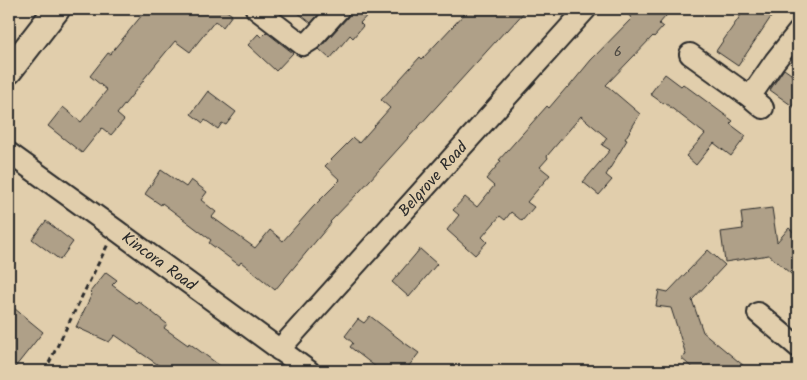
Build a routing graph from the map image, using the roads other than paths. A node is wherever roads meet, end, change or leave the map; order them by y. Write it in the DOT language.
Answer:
graph roads {
  1 [pos="57,9"];
  2 [pos="339,9"];
  3 [pos="586,9"];
  4 [pos="261,10"];
  5 [pos="798,32"];
  6 [pos="690,54"];
  7 [pos="9,71"];
  8 [pos="9,153"];
  9 [pos="758,314"];
  10 [pos="798,347"];
  11 [pos="279,350"];
  12 [pos="309,371"];
  1 -- 7 [label="main road"];
  2 -- 4 [label="street"];
  3 -- 11 [label="street, Belgrove Road"];
  5 -- 6 [label="street"];
  8 -- 11 [label="street, Kincora Road"];
  9 -- 10 [label="street"];
  11 -- 12 [label="street, Kincora Road"];
}
